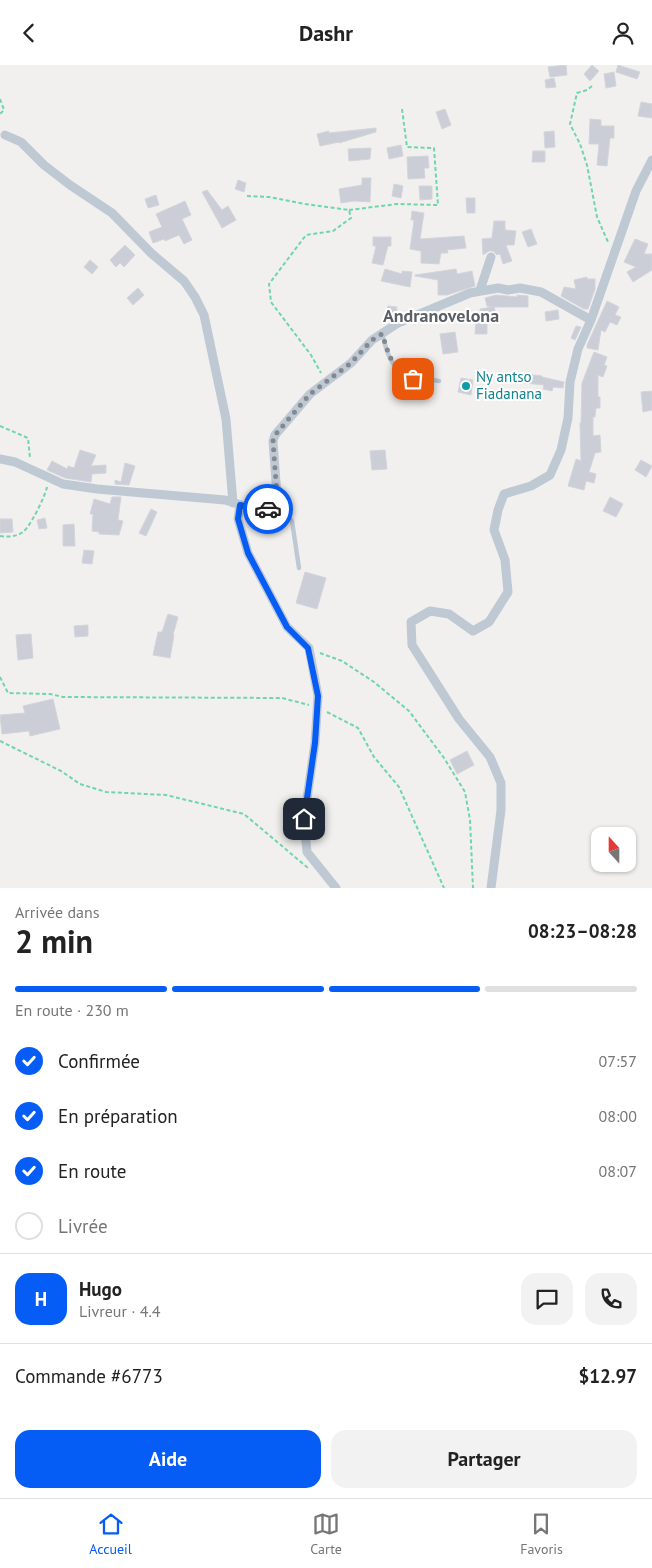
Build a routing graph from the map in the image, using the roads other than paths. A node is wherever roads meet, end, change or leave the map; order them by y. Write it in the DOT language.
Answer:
graph roads {
  1 [pos="5,135"];
  2 [pos="652,160"];
  3 [pos="649,170"];
  4 [pos="491,257"];
  5 [pos="480,290"];
  6 [pos="590,320"];
  7 [pos="382,334"];
  8 [pos="439,381"];
  9 [pos="0,459"];
  10 [pos="237,504"];
  11 [pos="272,507"];
  12 [pos="299,567"];
  13 [pos="336,888"];
  14 [pos="491,888"];
  1 -- 10 [label="street"];
  2 -- 3 [label="street"];
  3 -- 6 [label="street"];
  4 -- 5 [label="street"];
  5 -- 6 [label="street"];
  5 -- 7 [label="street"];
  6 -- 14 [label="street"];
  7 -- 8 [label="lane"];
  7 -- 11 [label="street"];
  9 -- 10 [label="street"];
  10 -- 11 [label="street"];
  10 -- 13 [label="street"];
  11 -- 12 [label="lane"];
}
